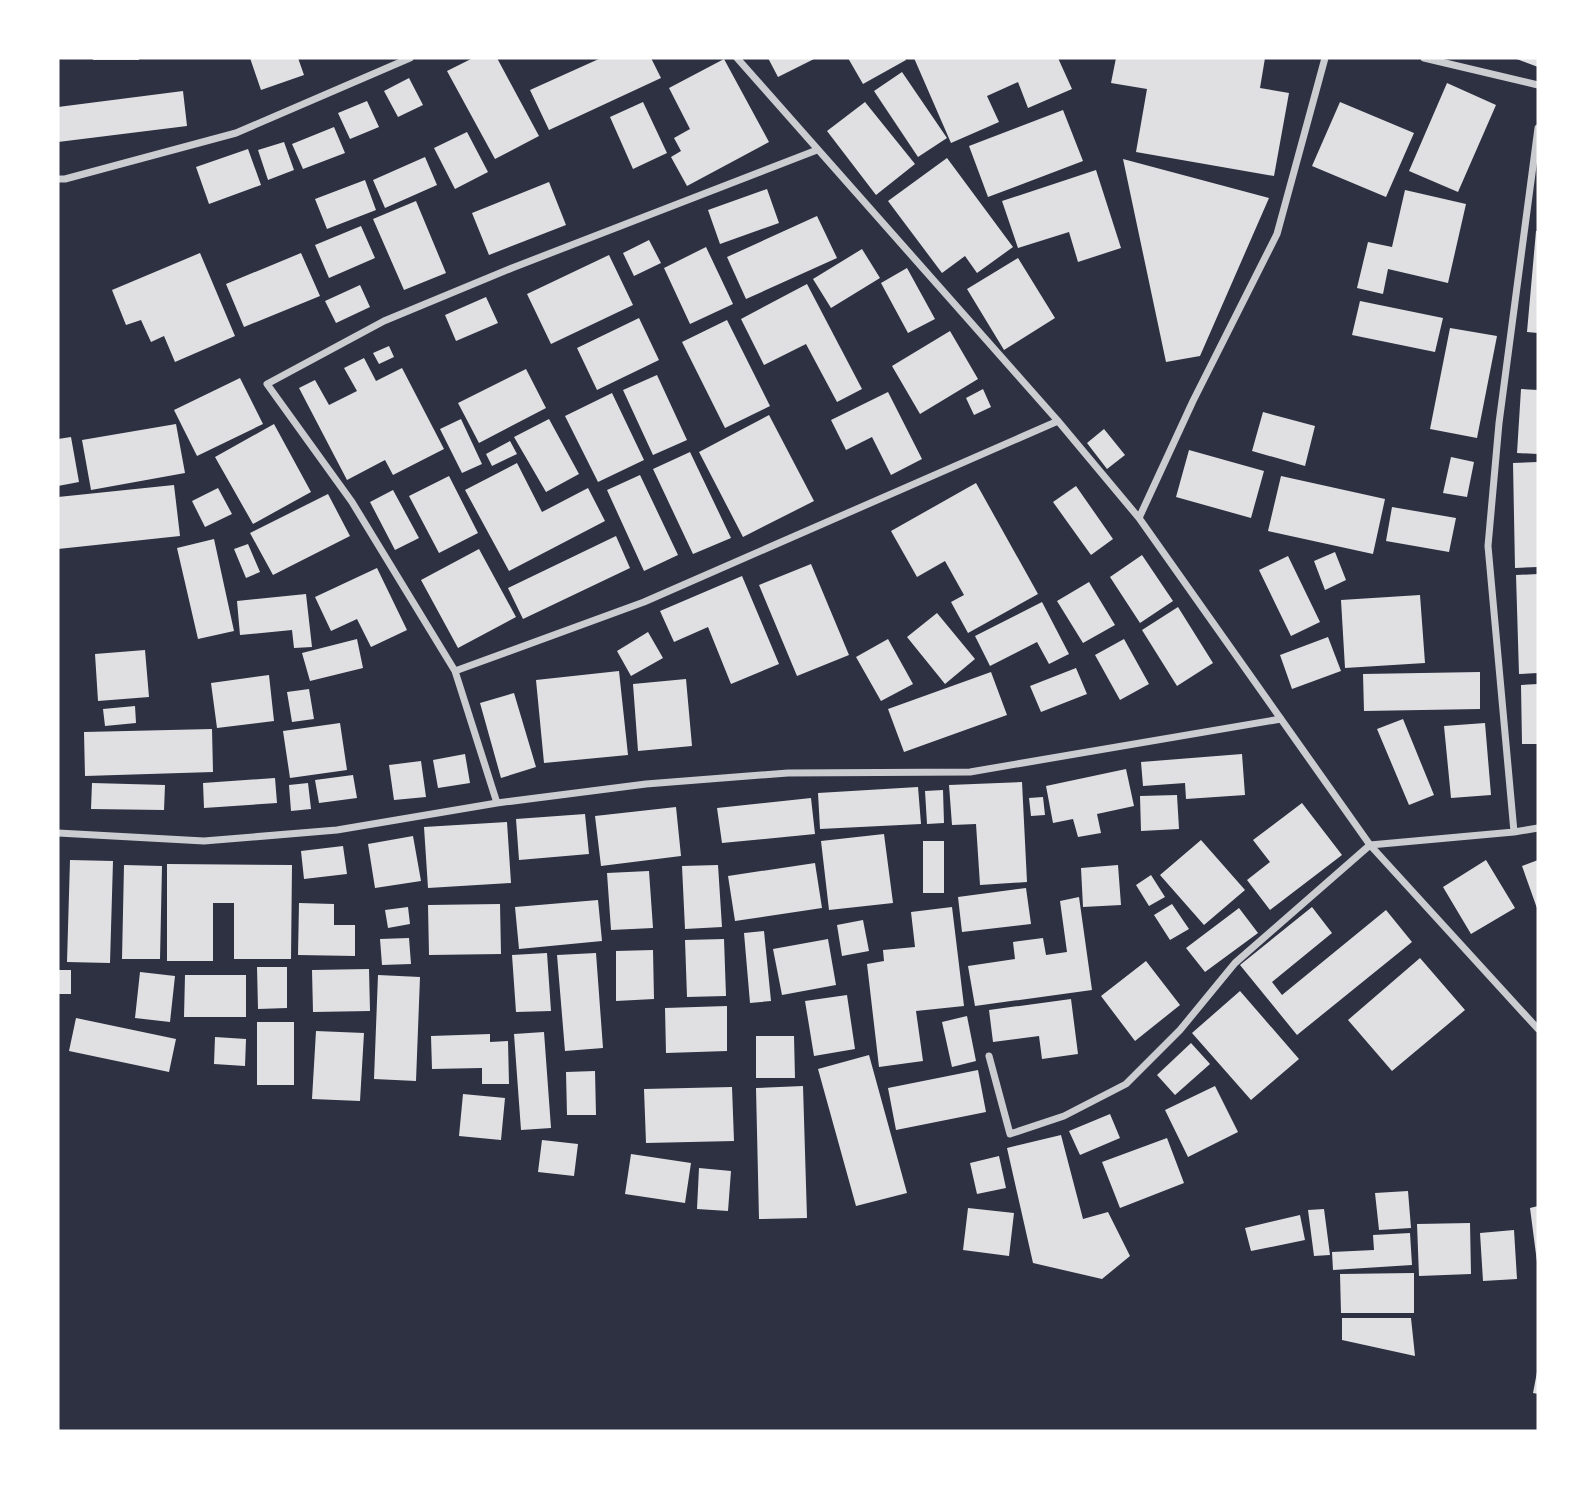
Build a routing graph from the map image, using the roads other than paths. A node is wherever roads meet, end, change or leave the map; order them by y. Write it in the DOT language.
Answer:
graph roads {
  1 [pos="410,58"];
  2 [pos="737,58"];
  3 [pos="1325,58"];
  4 [pos="1424,58"];
  5 [pos="1538,85"];
  6 [pos="1538,128"];
  7 [pos="817,150"];
  8 [pos="61,179"];
  9 [pos="1058,421"];
  10 [pos="1139,517"];
  11 [pos="455,671"];
  12 [pos="1282,719"];
  13 [pos="497,803"];
  14 [pos="1538,828"];
  15 [pos="1514,832"];
  16 [pos="58,833"];
  17 [pos="1370,845"];
  18 [pos="1538,1029"];
  19 [pos="989,1056"];
  1 -- 8 [label="street"];
  2 -- 7 [label="street"];
  3 -- 10 [label="street"];
  4 -- 5 [label="street"];
  6 -- 15 [label="street"];
  7 -- 9 [label="street"];
  7 -- 11 [label="street"];
  9 -- 10 [label="street"];
  9 -- 11 [label="street"];
  10 -- 12 [label="street"];
  11 -- 13 [label="street"];
  12 -- 13 [label="street"];
  12 -- 17 [label="street"];
  13 -- 16 [label="street"];
  14 -- 15 [label="street"];
  15 -- 17 [label="street"];
  17 -- 18 [label="street"];
  17 -- 19 [label="street"];
}
